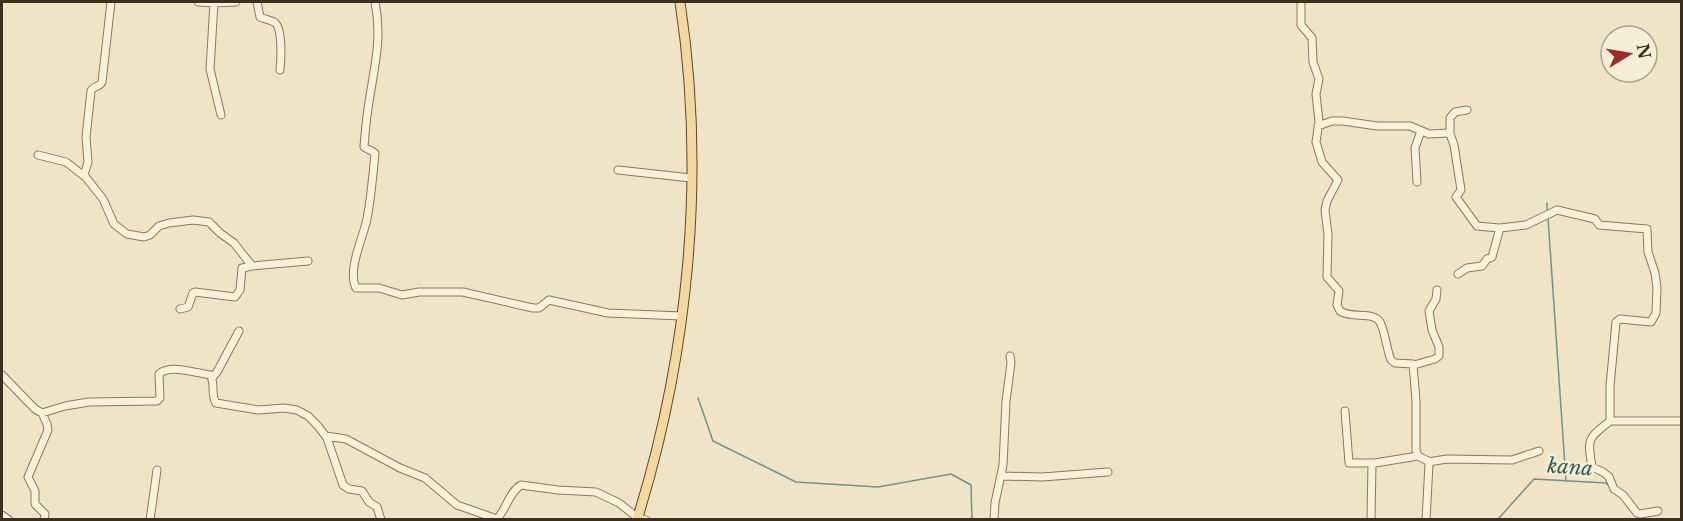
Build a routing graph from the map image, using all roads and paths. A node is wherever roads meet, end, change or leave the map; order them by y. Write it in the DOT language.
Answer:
graph roads {
  1 [pos="111,2"];
  2 [pos="198,2"];
  3 [pos="236,2"];
  4 [pos="257,2"];
  5 [pos="375,2"];
  6 [pos="680,2"];
  7 [pos="1301,2"];
  8 [pos="214,3"];
  9 [pos="280,70"];
  10 [pos="1467,110"];
  11 [pos="222,115"];
  12 [pos="1318,126"];
  13 [pos="1421,131"];
  14 [pos="1450,133"];
  15 [pos="38,155"];
  16 [pos="618,170"];
  17 [pos="84,176"];
  18 [pos="691,177"];
  19 [pos="1417,182"];
  20 [pos="1499,228"];
  21 [pos="308,261"];
  22 [pos="252,266"];
  23 [pos="1458,274"];
  24 [pos="1437,290"];
  25 [pos="180,309"];
  26 [pos="682,316"];
  27 [pos="239,331"];
  28 [pos="1010,356"];
  29 [pos="1414,365"];
  30 [pos="212,378"];
  31 [pos="3,381"];
  32 [pos="1345,411"];
  33 [pos="42,413"];
  34 [pos="1610,421"];
  35 [pos="1682,421"];
  36 [pos="326,436"];
  37 [pos="1539,451"];
  38 [pos="1418,456"];
  39 [pos="1428,462"];
  40 [pos="1372,463"];
  41 [pos="157,470"];
  42 [pos="1108,472"];
  43 [pos="1001,476"];
  44 [pos="1658,511"];
  45 [pos="2,515"];
  46 [pos="9,519"];
  47 [pos="44,519"];
  48 [pos="150,519"];
  49 [pos="381,519"];
  50 [pos="640,519"];
  51 [pos="994,519"];
  52 [pos="1371,519"];
  53 [pos="1426,519"];
  1 -- 17 [label="street"];
  2 -- 8 [label="street"];
  3 -- 8 [label="street"];
  4 -- 9 [label="street"];
  5 -- 26 [label="street"];
  6 -- 18 [label="main road"];
  7 -- 12 [label="street"];
  8 -- 11 [label="street"];
  10 -- 14 [label="street"];
  12 -- 13 [label="street"];
  12 -- 29 [label="street"];
  13 -- 14 [label="street"];
  13 -- 19 [label="street"];
  14 -- 20 [label="street"];
  15 -- 17 [label="street"];
  16 -- 18 [label="street"];
  17 -- 22 [label="street"];
  18 -- 26 [label="main road"];
  20 -- 23 [label="street"];
  20 -- 34 [label="street"];
  21 -- 22 [label="street"];
  22 -- 25 [label="street"];
  24 -- 29 [label="street"];
  26 -- 50 [label="main road"];
  27 -- 30 [label="street"];
  28 -- 43 [label="street"];
  29 -- 38 [label="street"];
  30 -- 33 [label="street"];
  30 -- 36 [label="street"];
  31 -- 33 [label="street"];
  32 -- 40 [label="street"];
  33 -- 47 [label="street"];
  34 -- 35 [label="street"];
  34 -- 44 [label="street"];
  36 -- 49 [label="street"];
  36 -- 50 [label="street"];
  37 -- 39 [label="street"];
  38 -- 39 [label="street"];
  38 -- 40 [label="street"];
  39 -- 53 [label="street"];
  40 -- 52 [label="street"];
  41 -- 48 [label="street"];
  42 -- 43 [label="street"];
  43 -- 51 [label="street"];
  45 -- 46 [label="street"];
}
